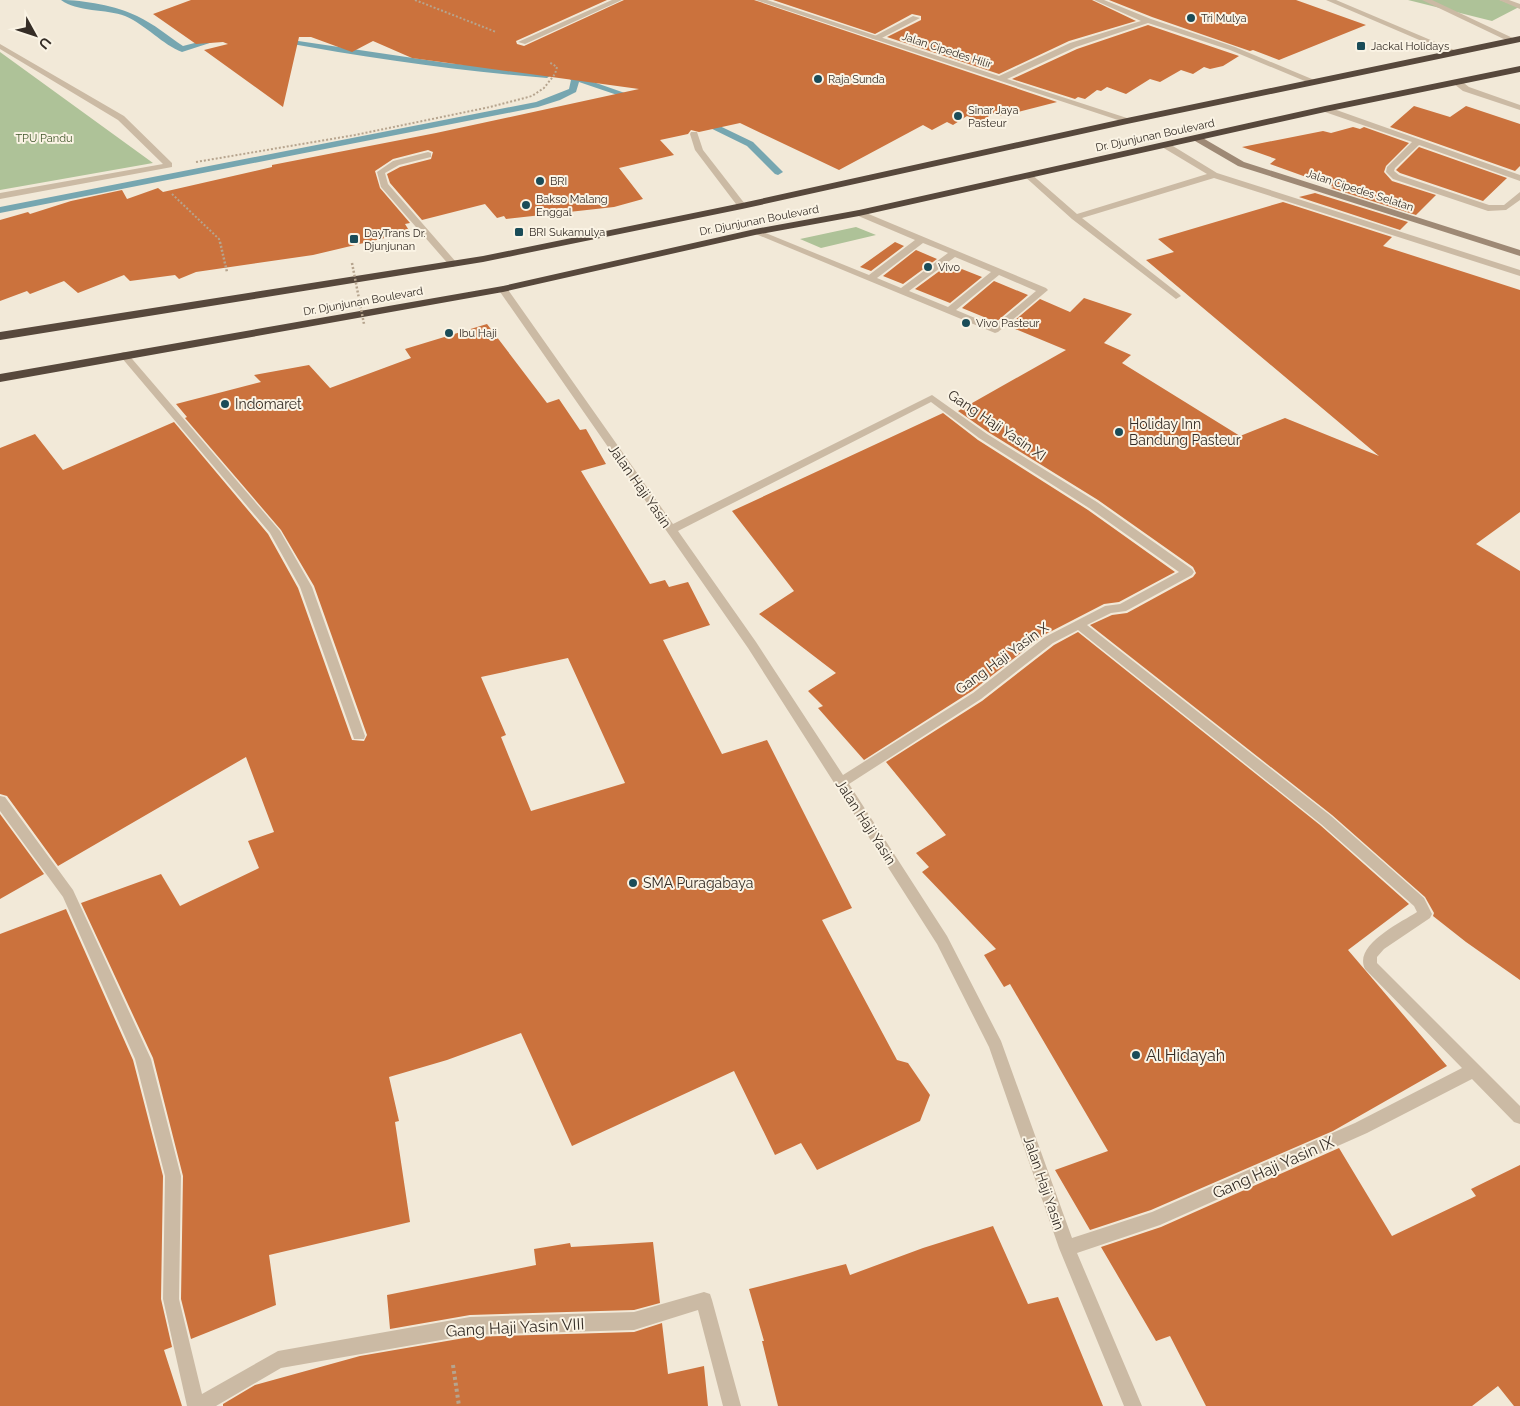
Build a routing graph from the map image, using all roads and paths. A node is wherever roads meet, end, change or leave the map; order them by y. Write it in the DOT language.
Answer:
graph roads {
  1 [pos="415,0"];
  2 [pos="618,0"];
  3 [pos="760,0"];
  4 [pos="784,0"];
  5 [pos="1098,0"];
  6 [pos="1330,0"];
  7 [pos="1426,0"];
  8 [pos="1503,0"];
  9 [pos="774,5"];
  10 [pos="1520,7"];
  11 [pos="916,18"];
  12 [pos="1148,21"];
  13 [pos="875,38"];
  14 [pos="1516,40"];
  15 [pos="524,42"];
  16 [pos="0,46"];
  17 [pos="1455,52"];
  18 [pos="1520,69"];
  19 [pos="1000,79"];
  20 [pos="1315,82"];
  21 [pos="1457,82"];
  22 [pos="1520,108"];
  23 [pos="1325,109"];
  24 [pos="1126,121"];
  25 [pos="694,134"];
  26 [pos="1198,139"];
  27 [pos="1417,142"];
  28 [pos="1165,145"];
  29 [pos="428,156"];
  30 [pos="189,163"];
  31 [pos="1027,175"];
  32 [pos="1214,175"];
  33 [pos="1520,178"];
  34 [pos="172,194"];
  35 [pos="1520,195"];
  36 [pos="0,196"];
  37 [pos="742,206"];
  38 [pos="858,213"];
  39 [pos="1075,217"];
  40 [pos="755,232"];
  41 [pos="922,239"];
  42 [pos="954,253"];
  43 [pos="1520,253"];
  44 [pos="352,263"];
  45 [pos="453,264"];
  46 [pos="998,271"];
  47 [pos="1520,273"];
  48 [pos="870,279"];
  49 [pos="503,289"];
  50 [pos="902,292"];
  51 [pos="1176,296"];
  52 [pos="229,300"];
  53 [pos="949,311"];
  54 [pos="364,324"];
  55 [pos="0,336"];
  56 [pos="124,355"];
  57 [pos="0,378"];
  58 [pos="671,530"];
  59 [pos="1188,572"];
  60 [pos="1080,625"];
  61 [pos="359,736"];
  62 [pos="840,783"];
  63 [pos="0,801"];
  64 [pos="1474,1070"];
  65 [pos="1520,1117"];
  66 [pos="1067,1248"];
  67 [pos="447,1330"];
  68 [pos="198,1406"];
  69 [pos="459,1406"];
  70 [pos="732,1406"];
  71 [pos="1133,1406"];
  1 -- 15 [label="path"];
  2 -- 15 [label="street"];
  3 -- 9 [label="street, Jalan Cipedes Hilir"];
  4 -- 9 [label="street"];
  5 -- 12 [label="street"];
  6 -- 17 [label="street"];
  7 -- 14 [label="street"];
  8 -- 10 [label="street"];
  9 -- 13 [label="street, Jalan Cipedes Hilir"];
  11 -- 13 [label="street"];
  12 -- 19 [label="street"];
  12 -- 20 [label="street"];
  13 -- 19 [label="street, Jalan Cipedes Hilir"];
  14 -- 17 [label="highway, Dr. Djunjunan Boulevard"];
  15 -- 30 [label="path"];
  16 -- 36 [label="street"];
  17 -- 20 [label="highway, Dr. Djunjunan Boulevard"];
  18 -- 21 [label="highway, Dr. Djunjunan Boulevard"];
  19 -- 24 [label="street, Jalan Cipedes Hilir"];
  20 -- 24 [label="highway, Dr. Djunjunan Boulevard"];
  21 -- 22 [label="street"];
  21 -- 23 [label="highway, Dr. Djunjunan Boulevard"];
  23 -- 26 [label="highway, Dr. Djunjunan Boulevard"];
  23 -- 27 [label="street"];
  24 -- 37 [label="highway, Dr. Djunjunan Boulevard"];
  25 -- 37 [label="street"];
  26 -- 28 [label="highway, Dr. Djunjunan Boulevard"];
  26 -- 43 [label="street, Jalan Cipedes Selatan"];
  27 -- 33 [label="street"];
  27 -- 35 [label="street"];
  28 -- 31 [label="highway, Dr. Djunjunan Boulevard"];
  28 -- 32 [label="street"];
  29 -- 45 [label="street"];
  31 -- 38 [label="highway, Dr. Djunjunan Boulevard"];
  31 -- 39 [label="street"];
  32 -- 39 [label="street"];
  32 -- 47 [label="street"];
  34 -- 52 [label="path"];
  37 -- 45 [label="highway, Dr. Djunjunan Boulevard"];
  38 -- 40 [label="highway, Dr. Djunjunan Boulevard"];
  38 -- 41 [label="street"];
  39 -- 51 [label="street"];
  40 -- 48 [label="street"];
  40 -- 49 [label="highway, Dr. Djunjunan Boulevard"];
  41 -- 42 [label="street"];
  41 -- 48 [label="street"];
  42 -- 46 [label="street"];
  42 -- 50 [label="street"];
  44 -- 54 [label="path, bridge"];
  45 -- 52 [label="highway, Dr. Djunjunan Boulevard"];
  46 -- 53 [label="street"];
  46 -- 53 [label="street"];
  48 -- 50 [label="street"];
  49 -- 56 [label="highway, Dr. Djunjunan Boulevard"];
  49 -- 58 [label="street, Jalan Haji Yasin"];
  50 -- 53 [label="street"];
  52 -- 55 [label="highway, Dr. Djunjunan Boulevard"];
  56 -- 57 [label="highway, Dr. Djunjunan Boulevard"];
  56 -- 61 [label="street"];
  58 -- 59 [label="street, Gang Haji Yasin XI"];
  58 -- 62 [label="street, Jalan Haji Yasin"];
  59 -- 60 [label="street, Gang Haji Yasin X"];
  60 -- 62 [label="street, Gang Haji Yasin X"];
  60 -- 64 [label="street"];
  62 -- 66 [label="street, Jalan Haji Yasin"];
  63 -- 68 [label="street"];
  64 -- 65 [label="street"];
  64 -- 66 [label="street, Gang Haji Yasin IX"];
  66 -- 71 [label="street, Jalan Haji Yasin"];
  67 -- 68 [label="street, Gang Haji Yasin VIII"];
  67 -- 69 [label="path"];
  67 -- 70 [label="street, Gang Haji Yasin VIII"];
}
